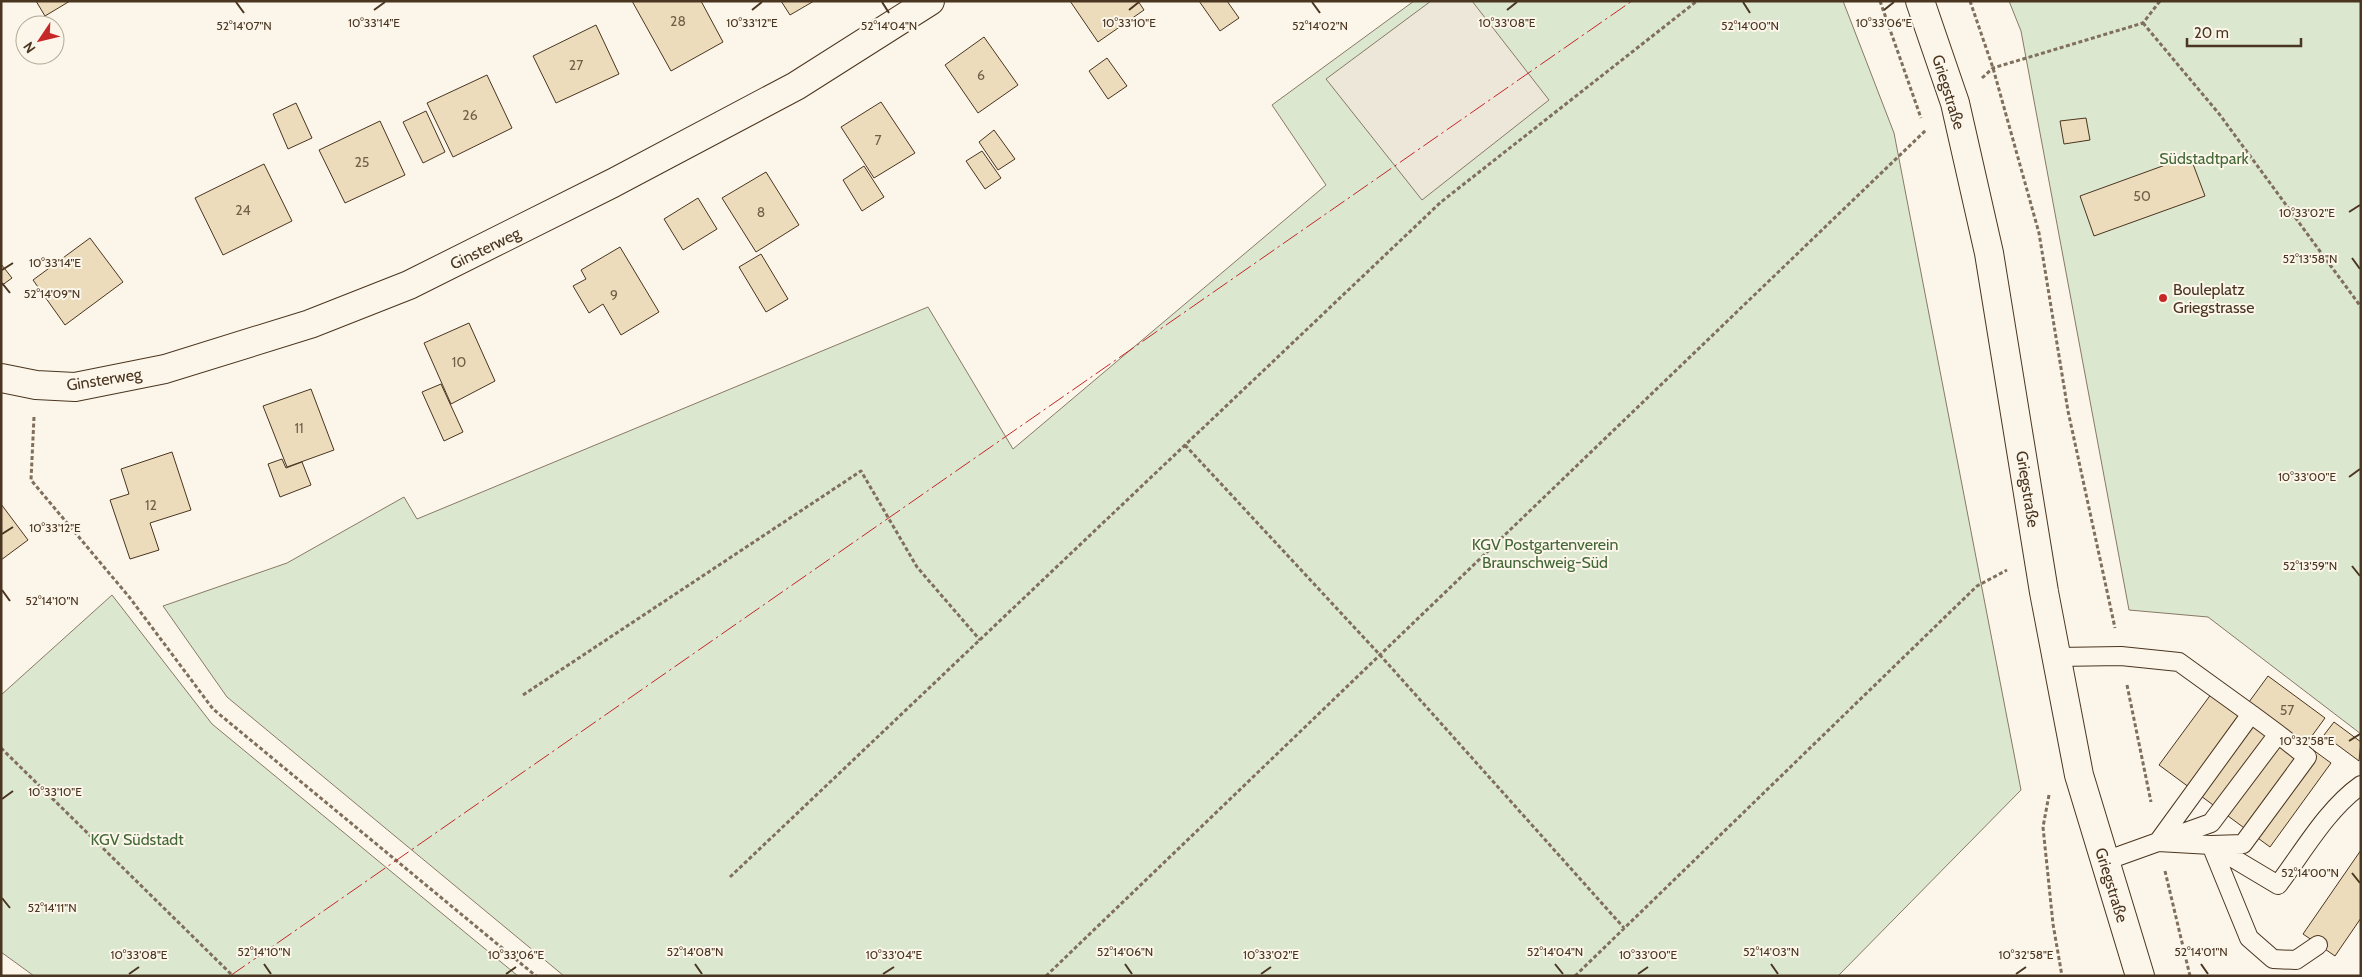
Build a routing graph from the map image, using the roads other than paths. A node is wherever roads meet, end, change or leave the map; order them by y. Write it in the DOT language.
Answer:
graph roads {
  1 [pos="930,1"];
  2 [pos="1920,1"];
  3 [pos="1,378"];
  4 [pos="2057,657"];
  5 [pos="2251,714"];
  6 [pos="2278,734"];
  7 [pos="2361,785"];
  8 [pos="2158,842"];
  9 [pos="2211,845"];
  10 [pos="2105,861"];
  11 [pos="2318,945"];
  12 [pos="2140,976"];
  1 -- 3 [label="street, Ginsterweg"];
  2 -- 4 [label="street, Griegstraße"];
  4 -- 5 [label="lane"];
  4 -- 10 [label="street, Griegstraße"];
  5 -- 6 [label="lane"];
  5 -- 8 [label="lane"];
  6 -- 8 [label="lane"];
  6 -- 9 [label="lane"];
  7 -- 9 [label="lane"];
  8 -- 9 [label="lane"];
  8 -- 10 [label="lane"];
  9 -- 11 [label="lane"];
  10 -- 12 [label="street, Griegstraße"];
}
